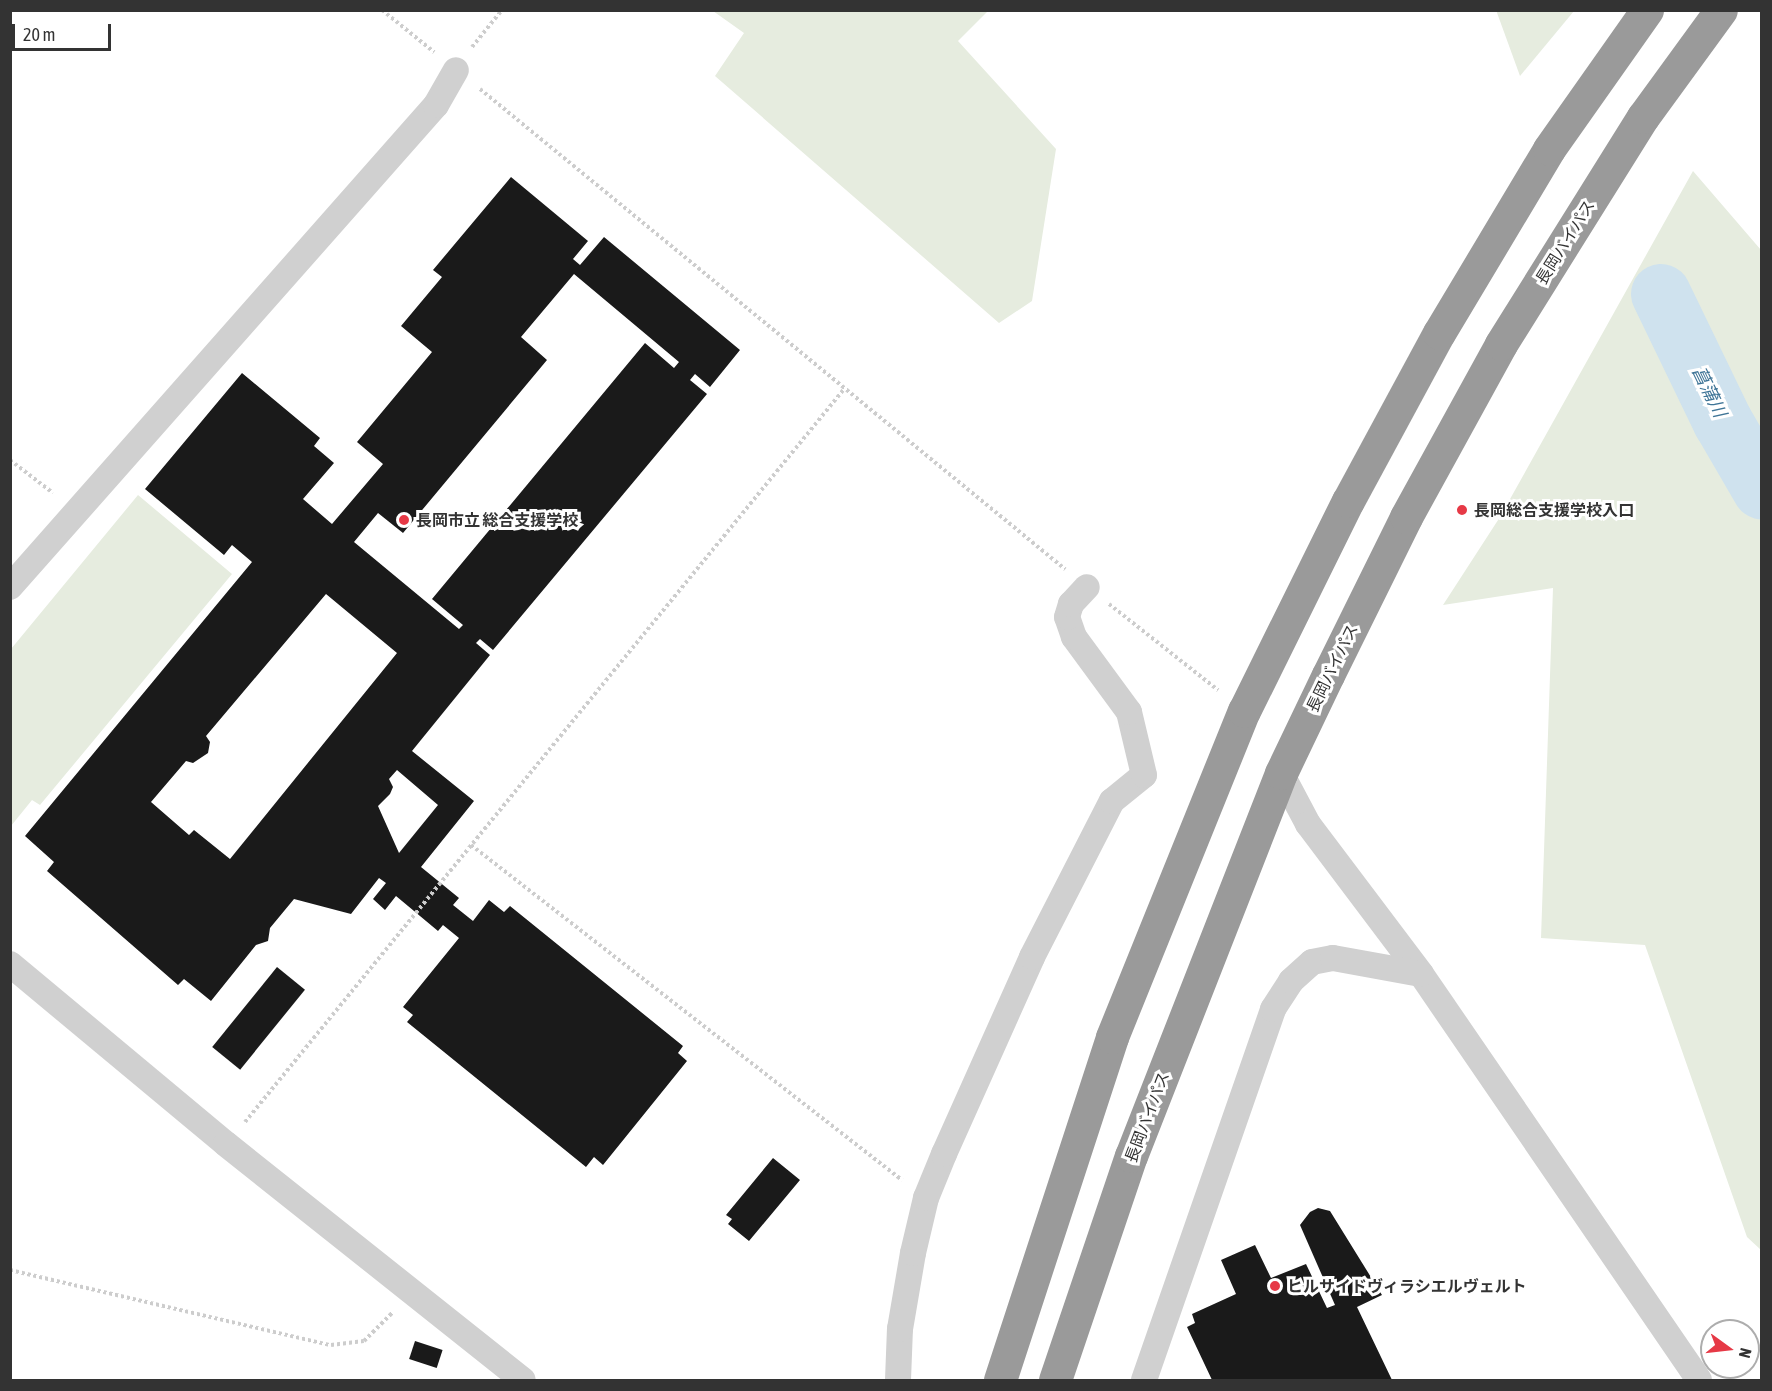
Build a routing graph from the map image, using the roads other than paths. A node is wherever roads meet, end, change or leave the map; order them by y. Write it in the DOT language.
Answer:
graph roads {
  1 [pos="1647,10"];
  2 [pos="1721,10"];
  3 [pos="456,70"];
  4 [pos="10,587"];
  5 [pos="1087,587"];
  6 [pos="1281,774"];
  7 [pos="10,964"];
  8 [pos="1421,974"];
  9 [pos="523,1380"];
  10 [pos="898,1380"];
  11 [pos="1000,1380"];
  12 [pos="1055,1380"];
  13 [pos="1144,1380"];
  14 [pos="1699,1380"];
  1 -- 11 [label="highway"];
  2 -- 6 [label="highway, 長岡バイパス"];
  3 -- 4 [label="street"];
  5 -- 10 [label="street"];
  6 -- 8 [label="street"];
  6 -- 12 [label="highway, 長岡バイパス"];
  7 -- 9 [label="street"];
  8 -- 13 [label="street"];
  8 -- 14 [label="street"];
}
